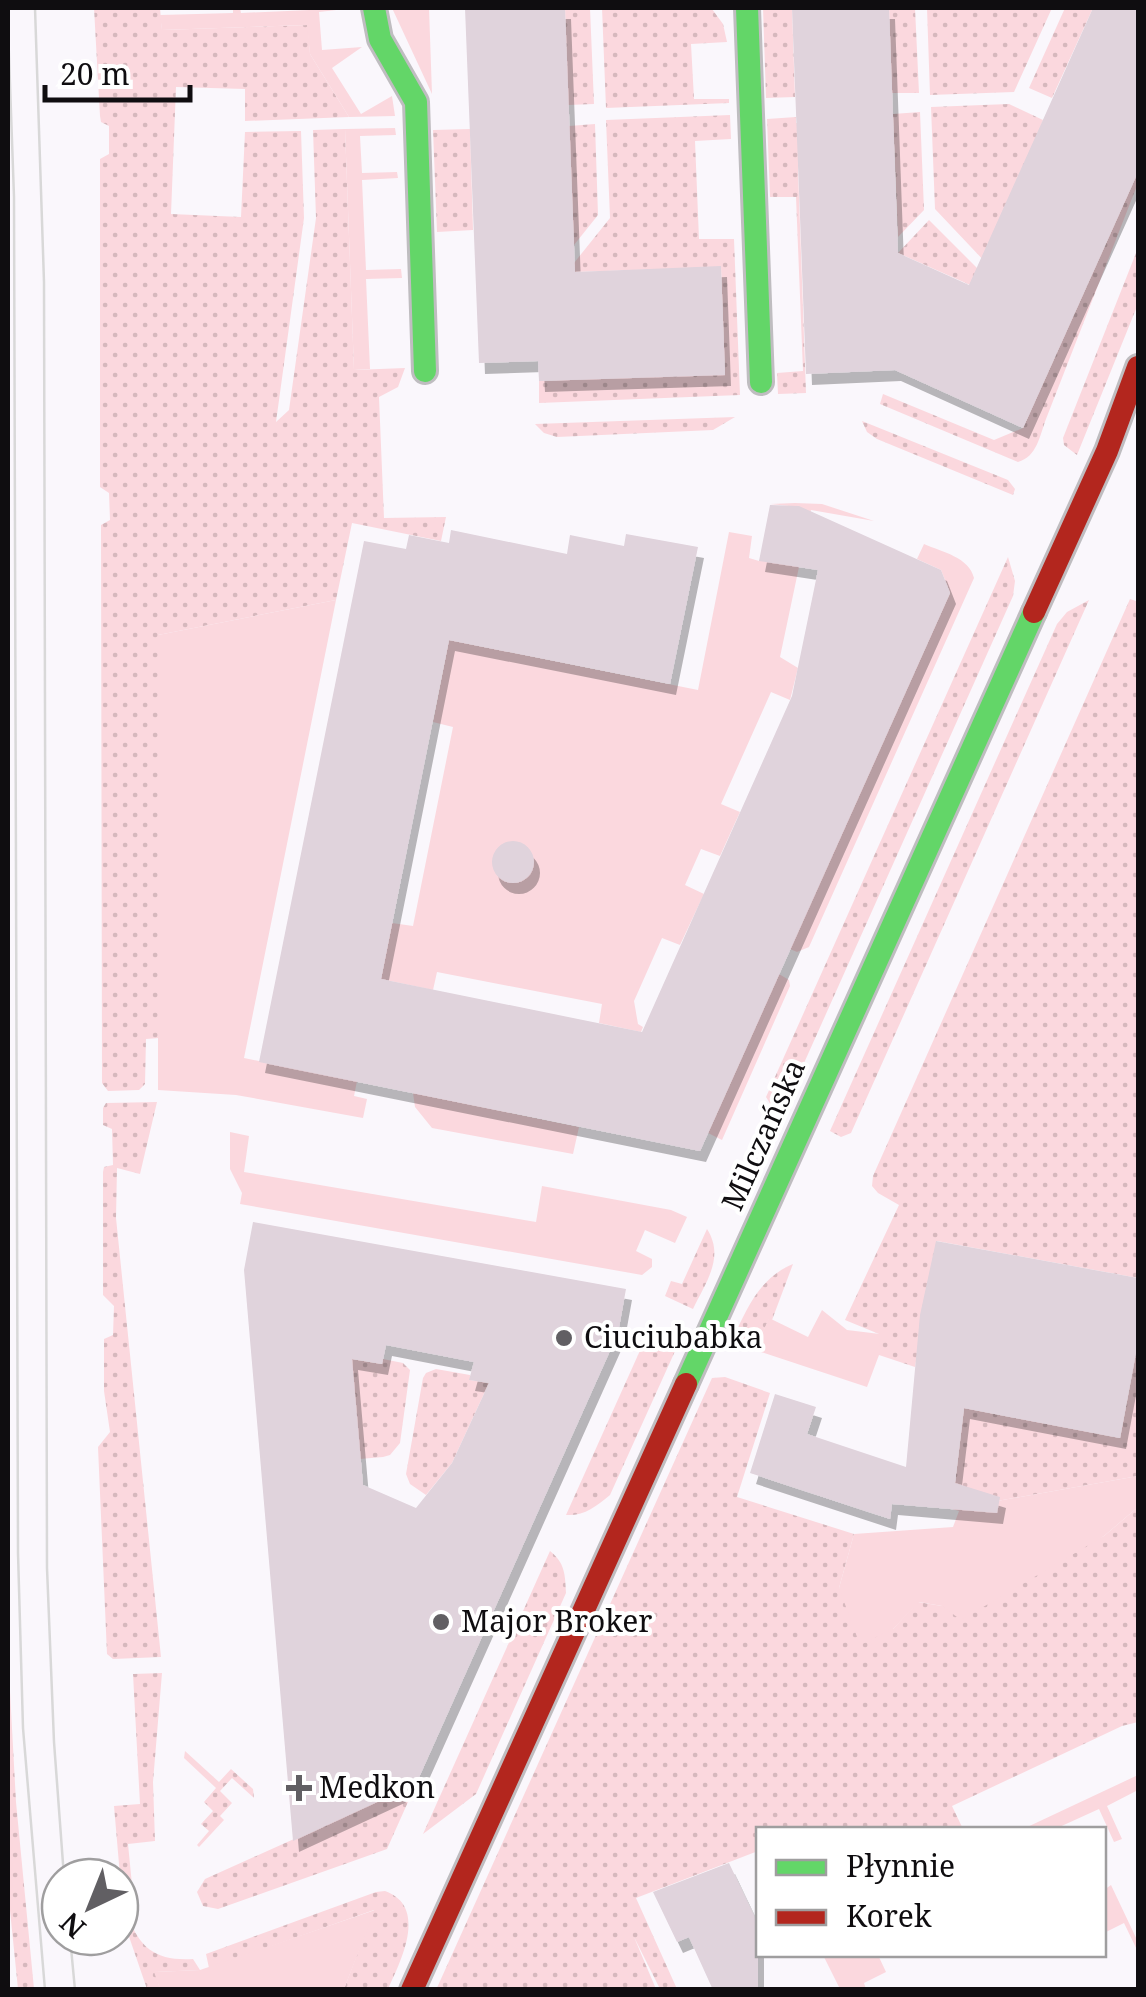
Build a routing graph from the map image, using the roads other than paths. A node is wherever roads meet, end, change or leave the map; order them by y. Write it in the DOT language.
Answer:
graph roads {
  1 [pos="374,8"];
  2 [pos="747,8"];
  3 [pos="1138,367"];
  4 [pos="425,371"];
  5 [pos="761,382"];
  6 [pos="412,1990"];
  1 -- 4 [label="street"];
  2 -- 5 [label="street"];
  3 -- 6 [label="street, Milczańska"];
}
